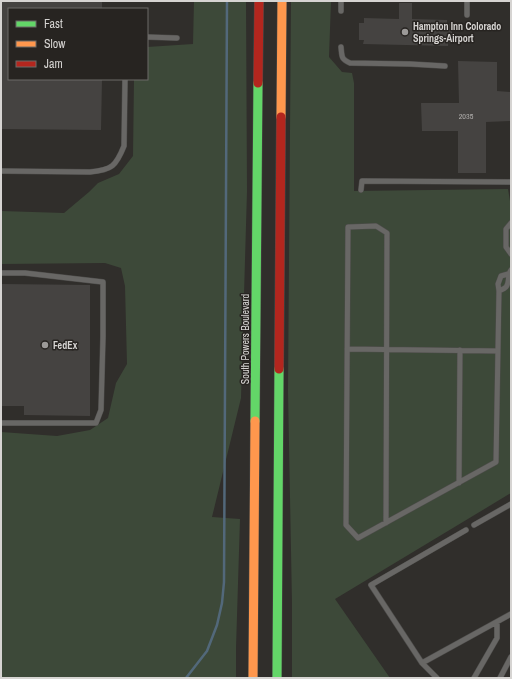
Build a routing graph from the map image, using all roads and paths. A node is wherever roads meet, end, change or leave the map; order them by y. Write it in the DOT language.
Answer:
graph roads {
  1 [pos="258,1"];
  2 [pos="282,1"];
  3 [pos="285,1"];
  4 [pos="341,1"];
  5 [pos="467,1"];
  6 [pos="341,11"];
  7 [pos="467,15"];
  8 [pos="148,37"];
  9 [pos="178,38"];
  10 [pos="342,48"];
  11 [pos="445,66"];
  12 [pos="125,80"];
  13 [pos="282,104"];
  14 [pos="1,171"];
  15 [pos="511,182"];
  16 [pos="361,190"];
  17 [pos="511,223"];
  18 [pos="511,254"];
  19 [pos="510,272"];
  20 [pos="1,273"];
  21 [pos="499,291"];
  22 [pos="347,349"];
  23 [pos="387,350"];
  24 [pos="460,350"];
  25 [pos="498,351"];
  26 [pos="1,423"];
  27 [pos="459,483"];
  28 [pos="511,504"];
  29 [pos="386,523"];
  30 [pos="474,525"];
  31 [pos="466,530"];
  32 [pos="511,614"];
  33 [pos="497,622"];
  34 [pos="511,657"];
  35 [pos="422,663"];
  36 [pos="253,678"];
  37 [pos="277,678"];
  38 [pos="437,678"];
  39 [pos="474,678"];
  40 [pos="500,678"];
  1 -- 36 [label="highway, South Powers Boulevard"];
  2 -- 13 [label="highway"];
  3 -- 13 [label="highway"];
  4 -- 6 [label="lane"];
  5 -- 7 [label="lane"];
  8 -- 9 [label="lane"];
  10 -- 11 [label="lane"];
  12 -- 14 [label="lane"];
  13 -- 37 [label="highway"];
  15 -- 16 [label="lane"];
  17 -- 18 [label="lane"];
  19 -- 21 [label="lane"];
  19 -- 21 [label="lane"];
  20 -- 26 [label="lane"];
  21 -- 25 [label="lane"];
  22 -- 23 [label="lane"];
  22 -- 23 [label="lane"];
  22 -- 29 [label="lane"];
  23 -- 24 [label="lane"];
  23 -- 29 [label="lane"];
  24 -- 25 [label="lane"];
  24 -- 27 [label="lane"];
  25 -- 27 [label="lane"];
  27 -- 29 [label="lane"];
  28 -- 30 [label="lane"];
  31 -- 35 [label="lane"];
  32 -- 33 [label="lane"];
  33 -- 35 [label="lane"];
  33 -- 39 [label="lane"];
  34 -- 40 [label="lane"];
  35 -- 38 [label="lane"];
}
